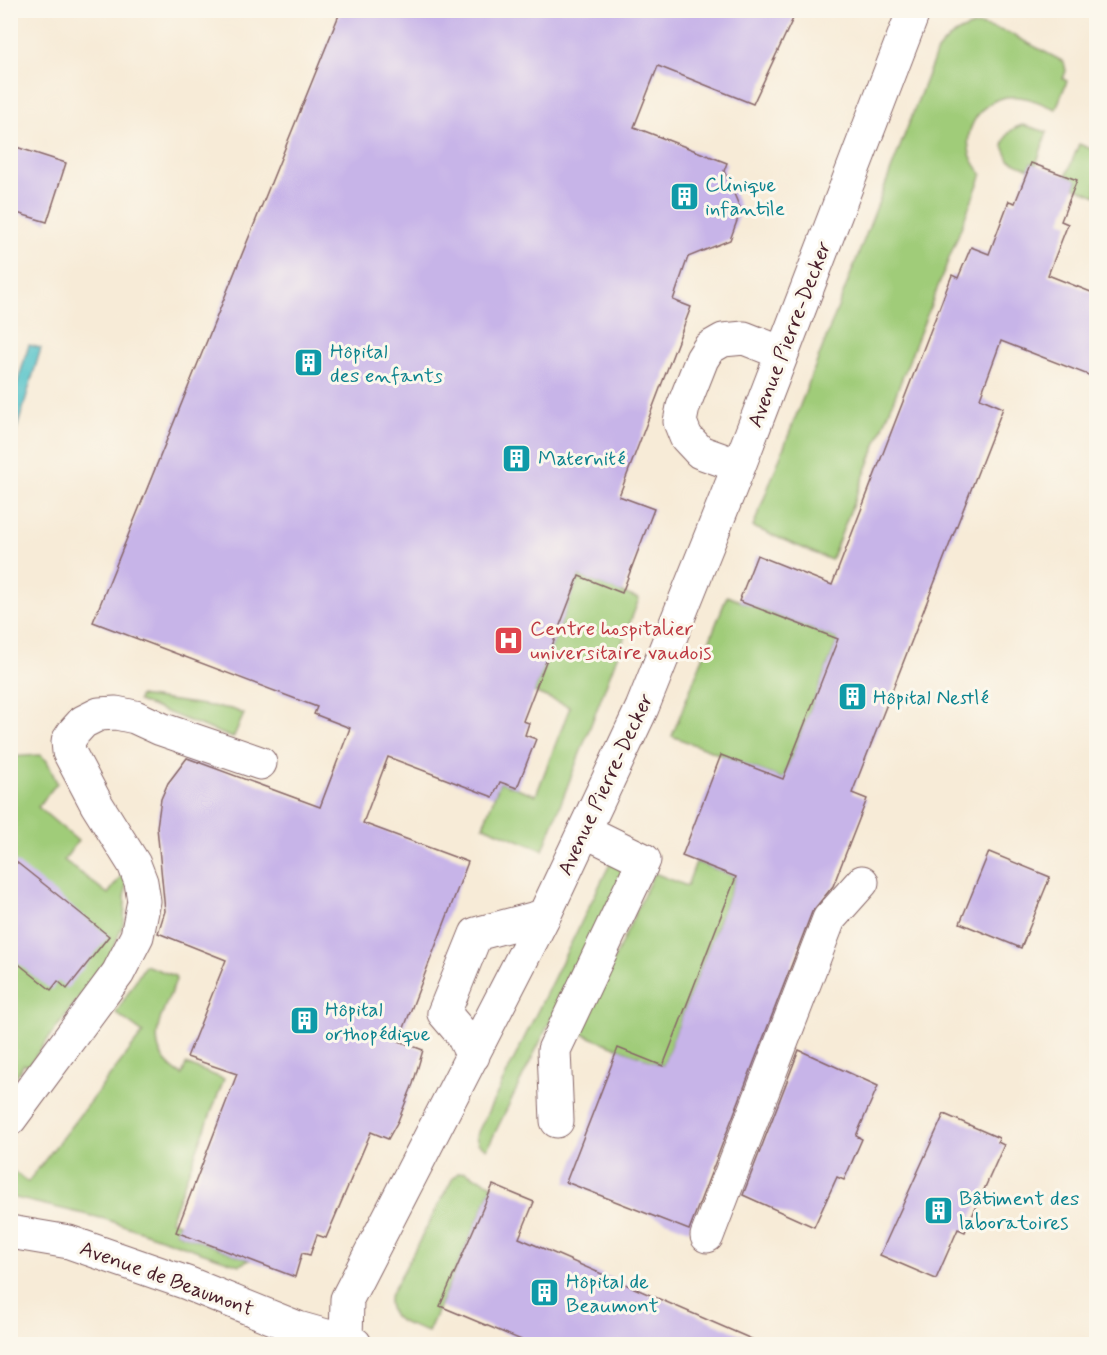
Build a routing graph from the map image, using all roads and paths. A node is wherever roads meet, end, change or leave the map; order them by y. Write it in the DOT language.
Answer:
graph roads {
  1 [pos="914,10"];
  2 [pos="782,353"];
  3 [pos="739,466"];
  4 [pos="260,763"];
  5 [pos="585,831"];
  6 [pos="862,882"];
  7 [pos="544,916"];
  8 [pos="473,1056"];
  9 [pos="10,1119"];
  10 [pos="556,1121"];
  11 [pos="10,1232"];
  12 [pos="707,1236"];
  13 [pos="350,1342"];
  1 -- 2 [label="street, Avenue Pierre-Decker"];
  2 -- 3 [label="street, Avenue Pierre-Decker"];
  2 -- 3 [label="street"];
  3 -- 5 [label="street, Avenue Pierre-Decker"];
  4 -- 9 [label="street"];
  5 -- 7 [label="street, Avenue Pierre-Decker"];
  5 -- 10 [label="street"];
  6 -- 12 [label="street"];
  7 -- 8 [label="street, Avenue Pierre-Decker"];
  7 -- 8 [label="street"];
  8 -- 13 [label="street, Avenue Pierre-Decker"];
  11 -- 13 [label="street, Avenue de Beaumont"];
}
